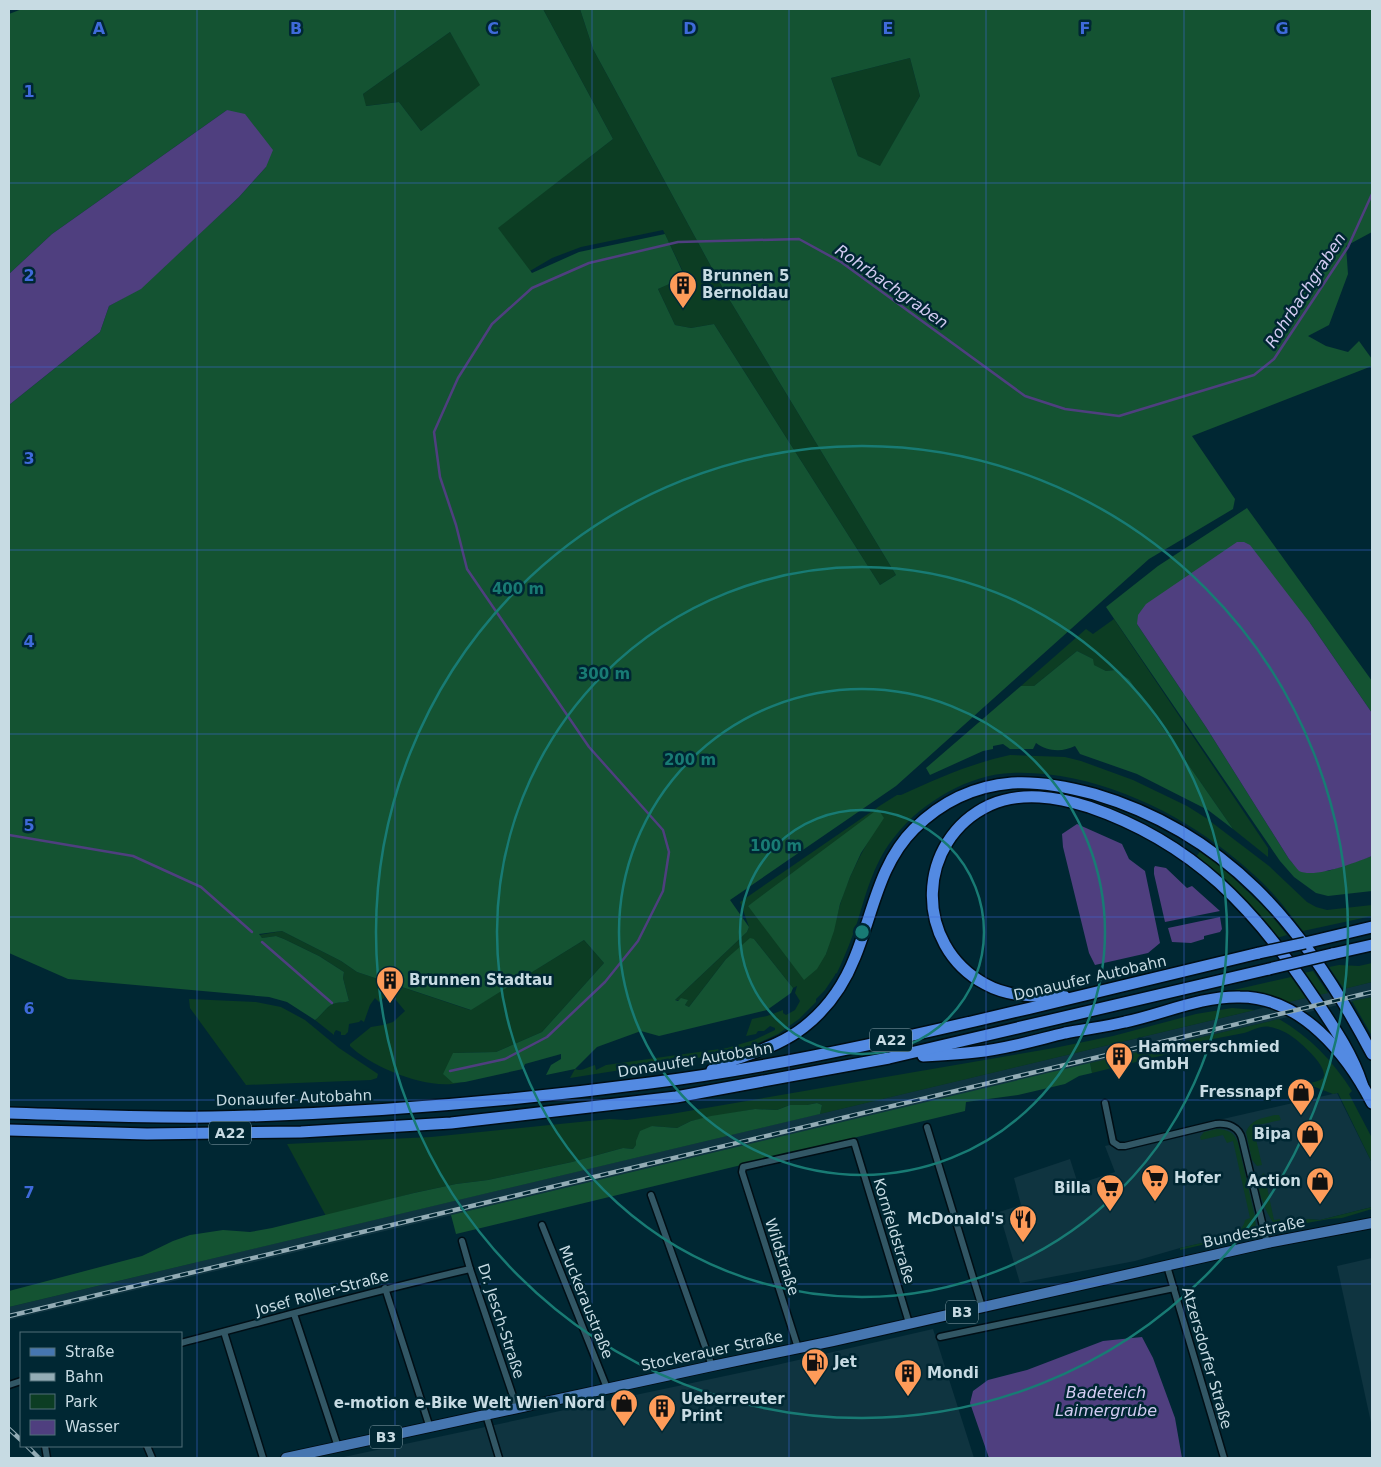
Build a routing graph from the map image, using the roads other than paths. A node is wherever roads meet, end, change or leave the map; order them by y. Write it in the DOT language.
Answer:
graph roads {
  1 [pos="1372,927"];
  2 [pos="1372,945"];
  3 [pos="1083,996"];
  4 [pos="1372,1054"];
  5 [pos="889,1058"];
  6 [pos="697,1076"];
  7 [pos="1362,1084"];
  8 [pos="1105,1103"];
  9 [pos="1372,1103"];
  10 [pos="9,1113"];
  11 [pos="927,1127"];
  12 [pos="9,1130"];
  13 [pos="856,1146"];
  14 [pos="651,1195"];
  15 [pos="1372,1223"];
  16 [pos="542,1225"];
  17 [pos="462,1241"];
  18 [pos="1268,1243"];
  19 [pos="1167,1266"];
  20 [pos="470,1269"];
  21 [pos="1143,1271"];
  22 [pos="385,1288"];
  23 [pos="1174,1288"];
  24 [pos="982,1307"];
  25 [pos="294,1314"];
  26 [pos="909,1323"];
  27 [pos="224,1332"];
  28 [pos="940,1337"];
  29 [pos="182,1343"];
  30 [pos="798,1348"];
  31 [pos="712,1366"];
  32 [pos="606,1388"];
  33 [pos="517,1408"];
  34 [pos="486,1415"];
  35 [pos="430,1428"];
  36 [pos="338,1447"];
  37 [pos="263,1458"];
  38 [pos="286,1458"];
  39 [pos="499,1458"];
  40 [pos="1224,1458"];
  1 -- 3 [label="highway, Donauufer Autobahn / A22, bridge"];
  2 -- 5 [label="highway, Donauufer Autobahn / A22, bridge"];
  3 -- 6 [label="highway, Donauufer Autobahn / A22"];
  3 -- 7 [label="highway"];
  4 -- 6 [label="highway"];
  5 -- 7 [label="highway"];
  5 -- 12 [label="highway, Donauufer Autobahn / A22"];
  6 -- 10 [label="highway, Donauufer Autobahn / A22"];
  7 -- 9 [label="highway"];
  8 -- 18 [label="street"];
  11 -- 24 [label="street"];
  13 -- 26 [label="street, Kornfeldstraße"];
  13 -- 30 [label="street, Wildstraße"];
  14 -- 31 [label="street"];
  15 -- 18 [label="main road, Bundesstraße / B3"];
  16 -- 32 [label="street, Muckeraustraße"];
  17 -- 20 [label="street, Dr. Jesch-Straße"];
  18 -- 19 [label="main road, Bundesstraße / B3"];
  19 -- 21 [label="main road, Bundesstraße / B3"];
  19 -- 23 [label="street, Atzersdorfer Straße"];
  20 -- 22 [label="street, Josef Roller-Straße"];
  20 -- 33 [label="street, Dr. Jesch-Straße"];
  21 -- 24 [label="main road, Stockerauer Straße / B3"];
  22 -- 25 [label="street, Josef Roller-Straße"];
  22 -- 35 [label="street"];
  23 -- 28 [label="street"];
  23 -- 40 [label="street, Atzersdorfer Straße"];
  24 -- 26 [label="main road, Stockerauer Straße / B3"];
  25 -- 27 [label="street, Josef Roller-Straße"];
  25 -- 36 [label="street"];
  26 -- 30 [label="main road, Stockerauer Straße / B3"];
  27 -- 29 [label="street, Josef Roller-Straße"];
  27 -- 37 [label="street"];
  30 -- 31 [label="main road, Stockerauer Straße / B3"];
  31 -- 32 [label="main road, Stockerauer Straße / B3"];
  32 -- 33 [label="main road, Stockerauer Straße / B3"];
  33 -- 34 [label="main road, Stockerauer Straße / B3"];
  34 -- 35 [label="main road, Stockerauer Straße / B3"];
  34 -- 39 [label="street"];
  35 -- 36 [label="main road, Stockerauer Straße / B3"];
  36 -- 38 [label="main road, Stockerauer Straße / B3"];
}
